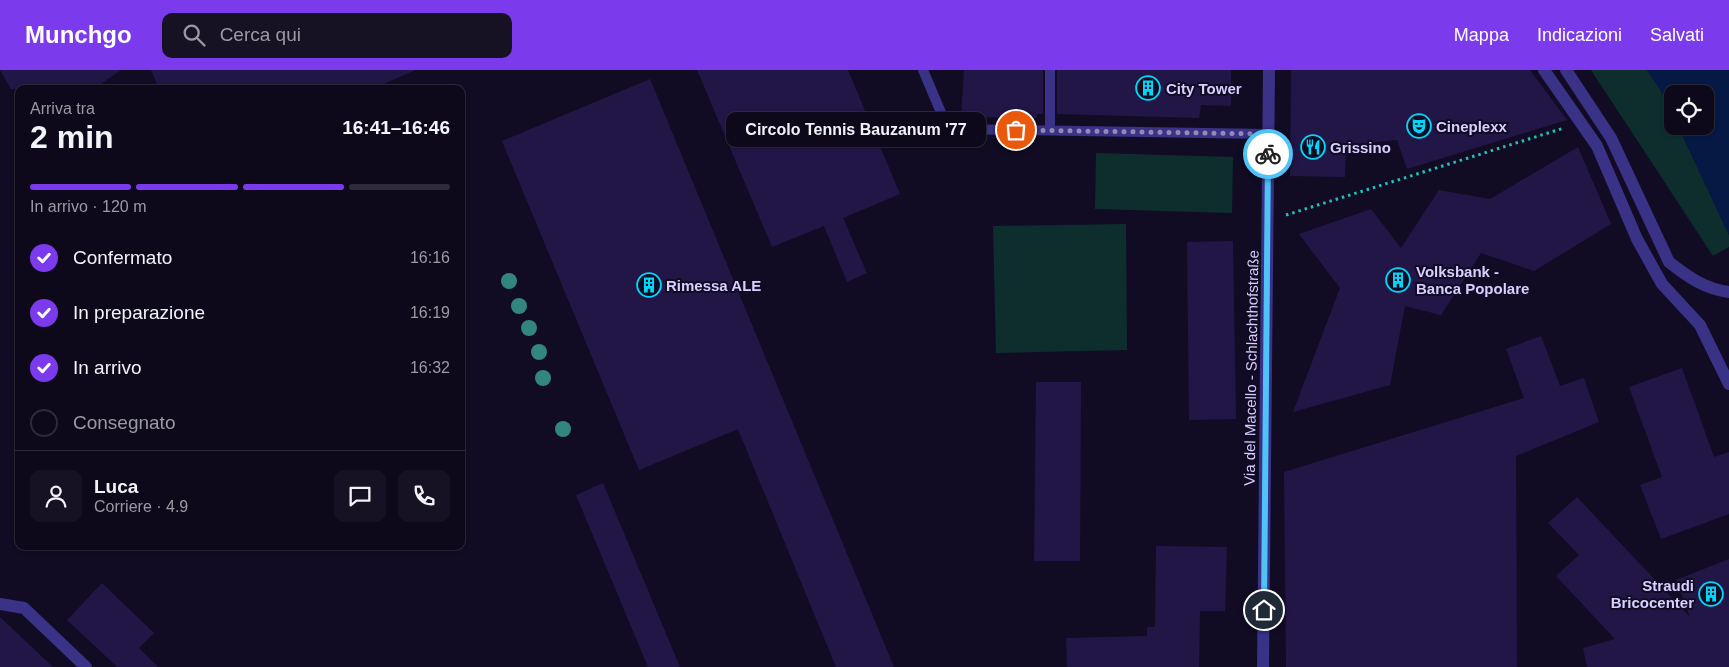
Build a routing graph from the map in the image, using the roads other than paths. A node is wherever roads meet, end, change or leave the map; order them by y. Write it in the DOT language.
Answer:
graph roads {
  1 [pos="923,70"];
  2 [pos="1050,70"];
  3 [pos="1269,70"];
  4 [pos="1544,70"];
  5 [pos="1566,70"];
  6 [pos="1050,130"];
  7 [pos="1268,134"];
  8 [pos="1729,292"];
  9 [pos="1729,384"];
  10 [pos="0,604"];
  11 [pos="86,667"];
  12 [pos="1263,667"];
  1 -- 6 [label="lane"];
  2 -- 6 [label="lane"];
  3 -- 7 [label="street, Via del Macello - Schlachthofstraße"];
  4 -- 9 [label="street"];
  5 -- 8 [label="street"];
  6 -- 7 [label="lane"];
  7 -- 12 [label="street, Via del Macello - Schlachthofstraße"];
  10 -- 11 [label="street"];
}
